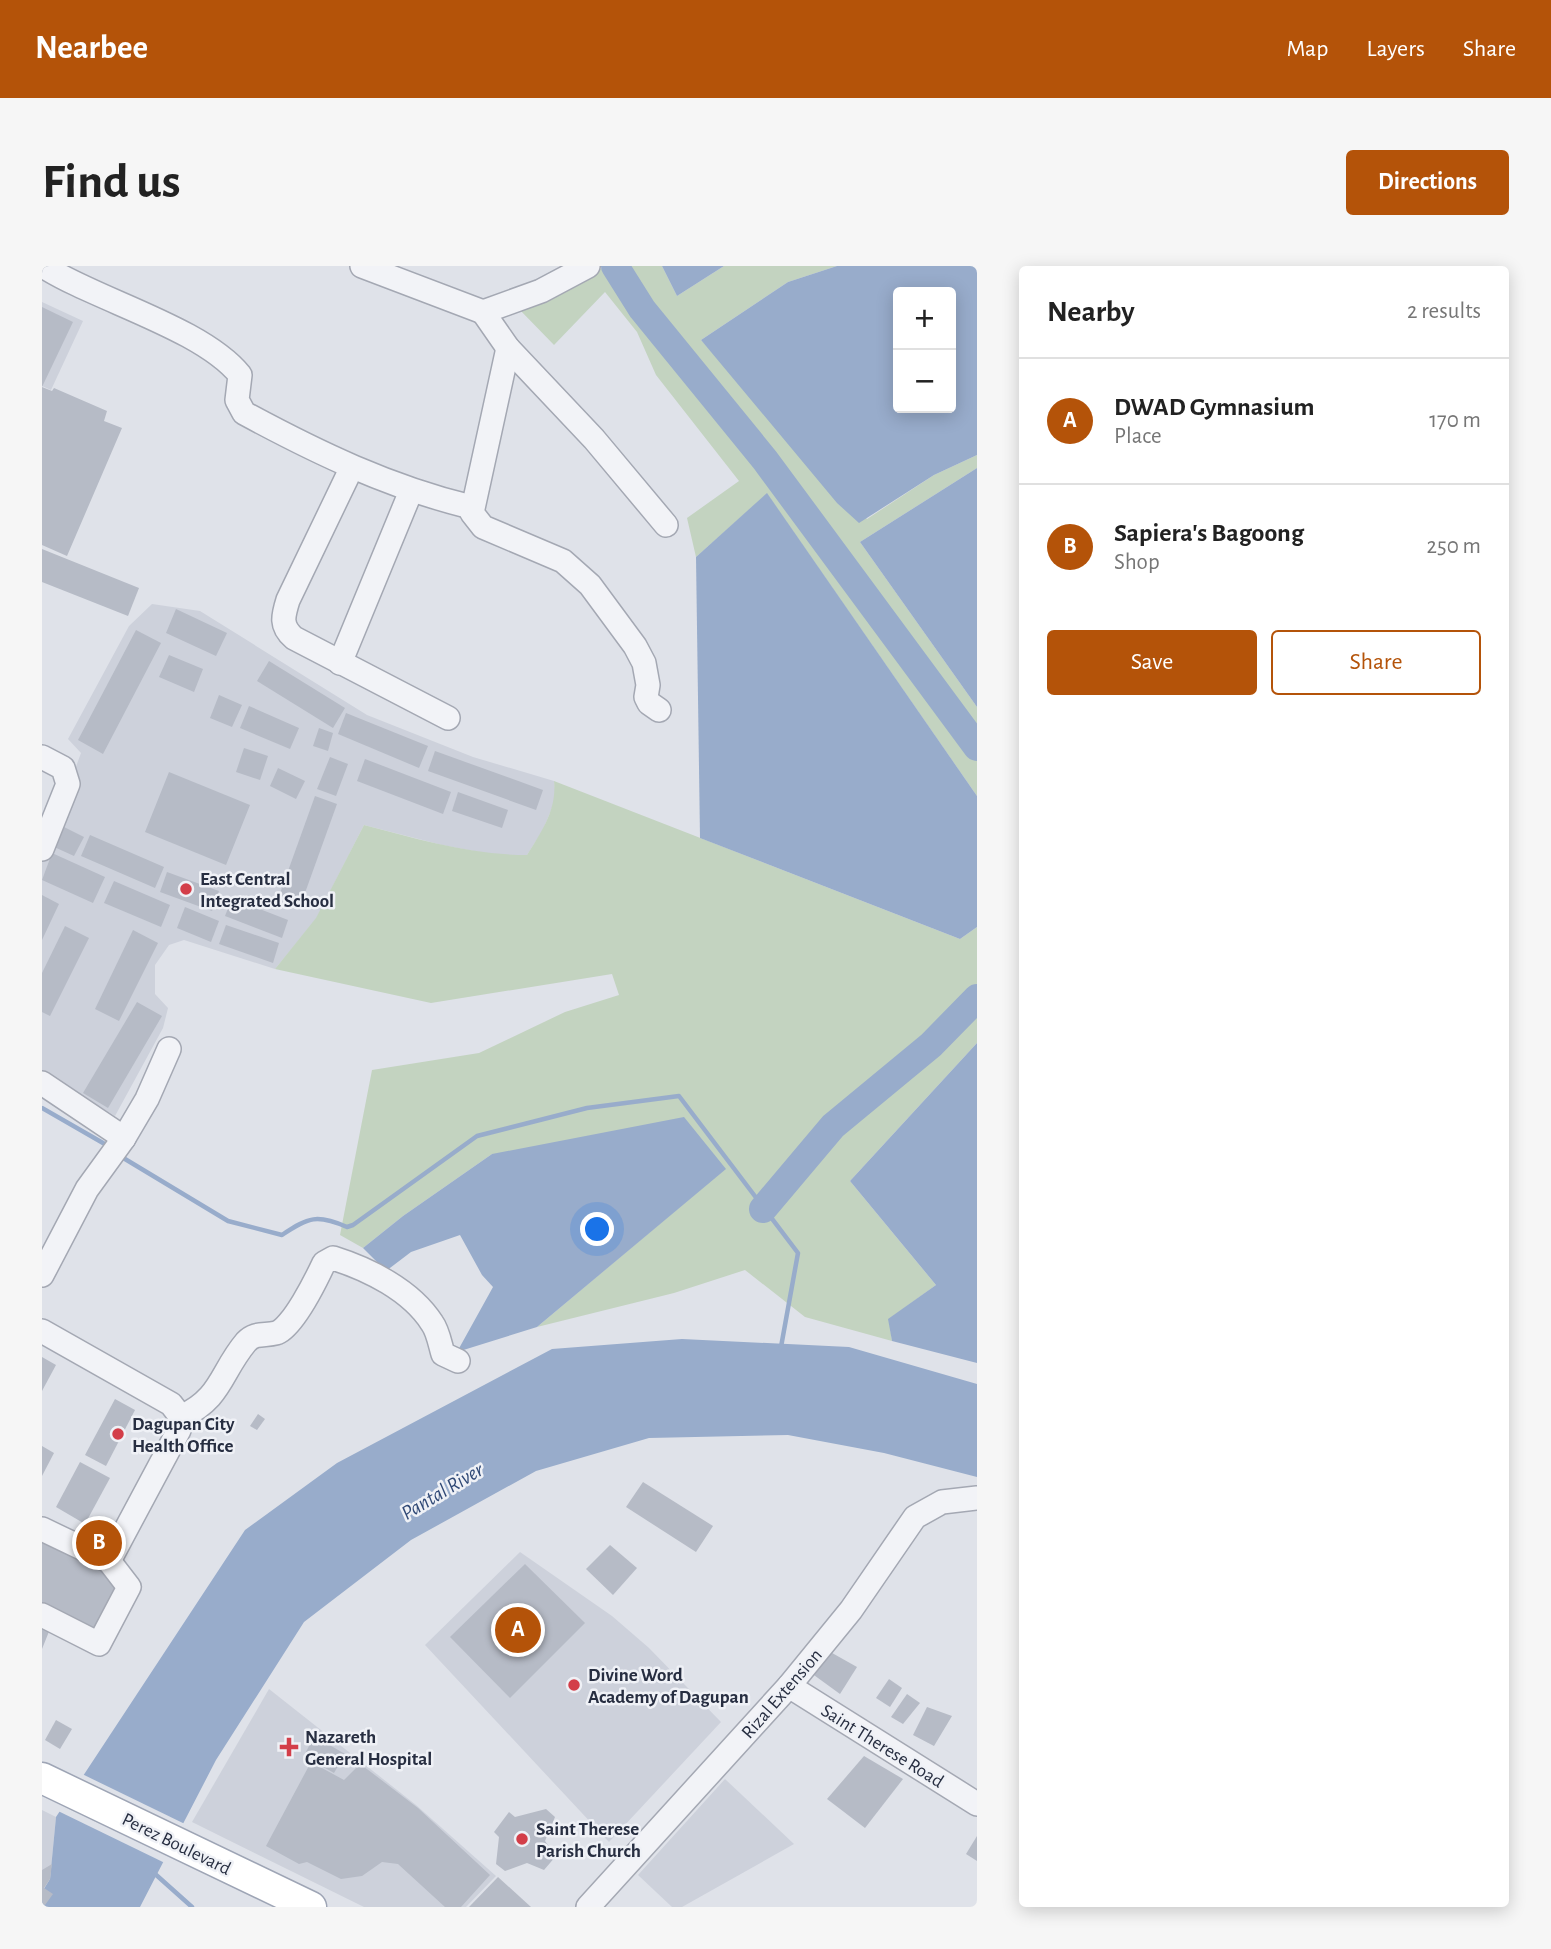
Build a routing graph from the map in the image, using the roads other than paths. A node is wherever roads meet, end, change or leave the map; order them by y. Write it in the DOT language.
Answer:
graph roads {
  1 [pos="43,266"];
  2 [pos="362,266"];
  3 [pos="588,266"];
  4 [pos="483,312"];
  5 [pos="508,348"];
  6 [pos="351,469"];
  7 [pos="411,491"];
  8 [pos="471,508"];
  9 [pos="666,525"];
  10 [pos="340,663"];
  11 [pos="659,710"];
  12 [pos="448,718"];
  13 [pos="42,757"];
  14 [pos="42,849"];
  15 [pos="169,1049"];
  16 [pos="42,1083"];
  17 [pos="124,1138"];
  18 [pos="42,1275"];
  19 [pos="42,1331"];
  20 [pos="458,1361"];
  21 [pos="181,1418"];
  22 [pos="977,1498"];
  23 [pos="42,1530"];
  24 [pos="109,1561"];
  25 [pos="42,1615"];
  26 [pos="789,1686"];
  27 [pos="42,1778"];
  28 [pos="977,1804"];
  29 [pos="312,1907"];
  30 [pos="588,1907"];
  1 -- 6 [label="street"];
  2 -- 4 [label="street"];
  3 -- 4 [label="street"];
  4 -- 5 [label="street"];
  5 -- 8 [label="street"];
  5 -- 9 [label="street"];
  6 -- 7 [label="street"];
  6 -- 10 [label="street"];
  7 -- 8 [label="street"];
  7 -- 10 [label="street"];
  8 -- 11 [label="street"];
  10 -- 12 [label="street"];
  13 -- 14 [label="street"];
  15 -- 17 [label="street"];
  16 -- 17 [label="street"];
  17 -- 18 [label="street"];
  19 -- 21 [label="street"];
  20 -- 21 [label="street"];
  21 -- 24 [label="street"];
  22 -- 26 [label="street, Rizal Extension"];
  23 -- 24 [label="street"];
  24 -- 25 [label="street"];
  26 -- 28 [label="street, Saint Therese Road"];
  26 -- 30 [label="street, Rizal Extension"];
  27 -- 29 [label="main road, Perez Boulevard"];
}
